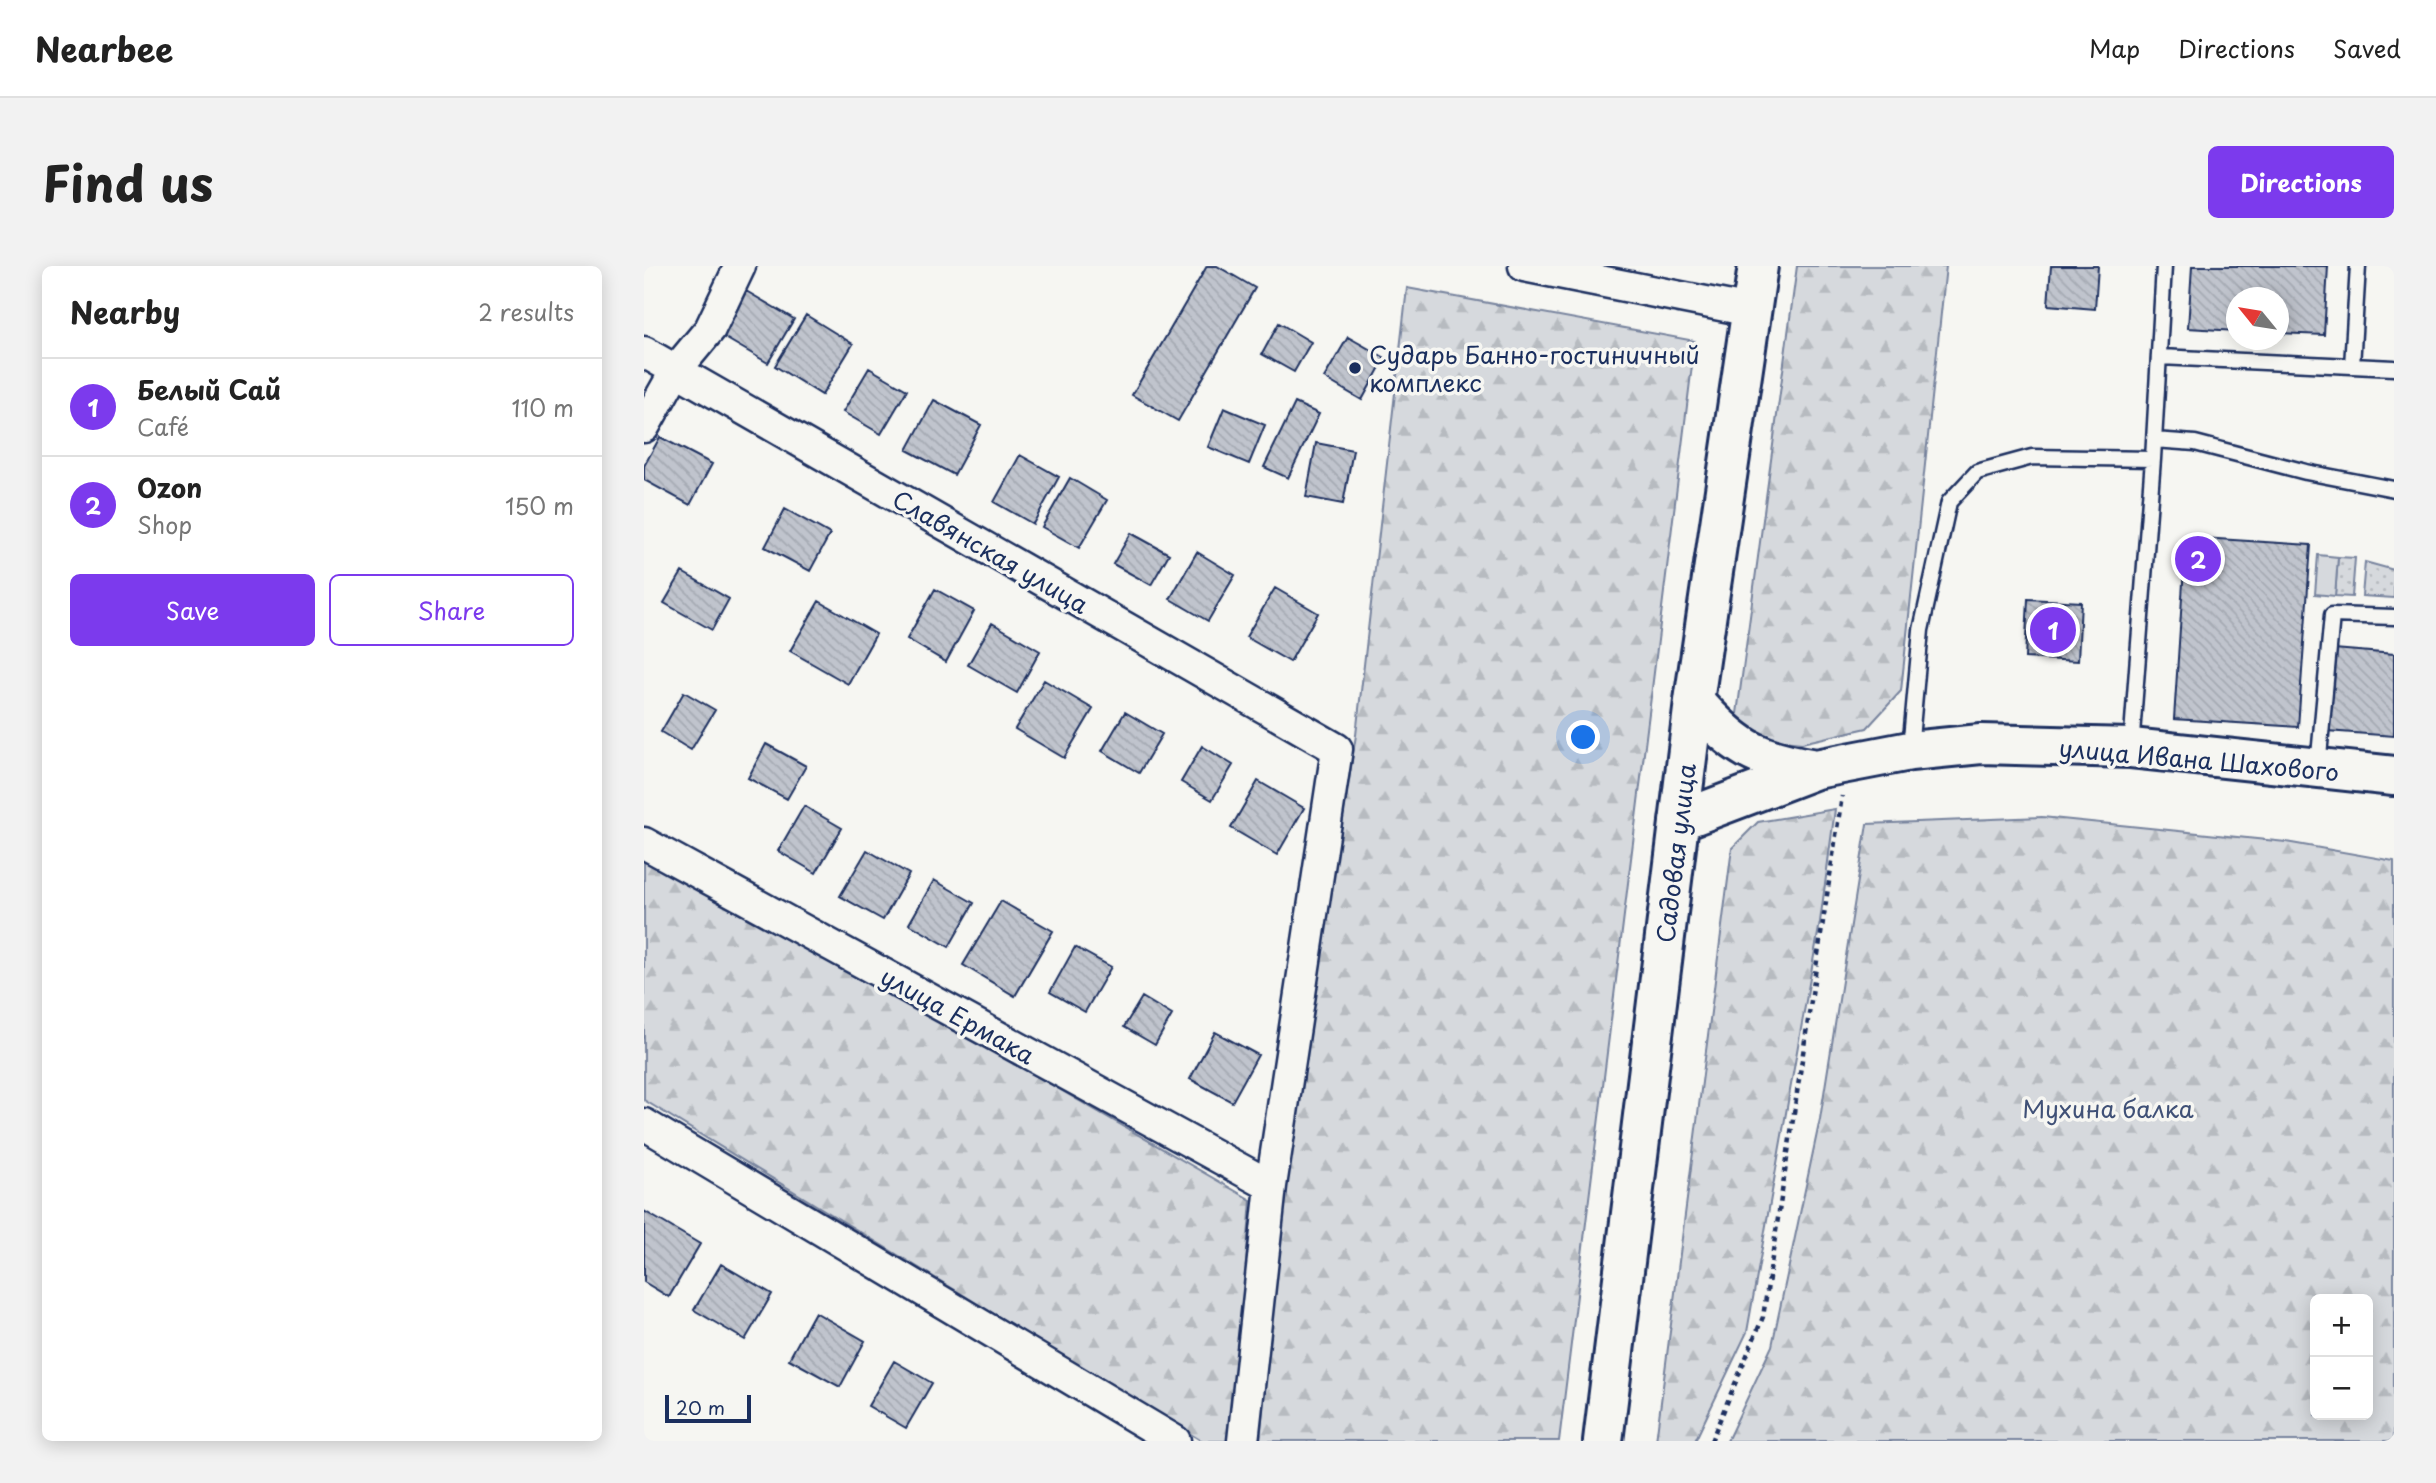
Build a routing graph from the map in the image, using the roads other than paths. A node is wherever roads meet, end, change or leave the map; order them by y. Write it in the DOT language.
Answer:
graph roads {
  1 [pos="740,266"];
  2 [pos="1524,266"];
  3 [pos="1758,266"];
  4 [pos="2164,266"];
  5 [pos="2358,266"];
  6 [pos="1751,311"];
  7 [pos="644,352"];
  8 [pos="2160,357"];
  9 [pos="2352,366"];
  10 [pos="2394,368"];
  11 [pos="676,370"];
  12 [pos="644,427"];
  13 [pos="2154,440"];
  14 [pos="2153,459"];
  15 [pos="2394,489"];
  16 [pos="2394,617"];
  17 [pos="1694,701"];
  18 [pos="2131,748"];
  19 [pos="1910,751"];
  20 [pos="1832,767"];
  21 [pos="2318,768"];
  22 [pos="2394,776"];
  23 [pos="1678,821"];
  24 [pos="644,843"];
  25 [pos="644,1124"];
  26 [pos="1271,1186"];
  27 [pos="1175,1441"];
  28 [pos="1243,1441"];
  29 [pos="1604,1441"];
  1 -- 11 [label="street"];
  2 -- 6 [label="street"];
  3 -- 6 [label="main road, Садовая улица"];
  4 -- 8 [label="lane"];
  5 -- 9 [label="lane"];
  6 -- 17 [label="main road, Садовая улица"];
  7 -- 11 [label="street, Славянская улица"];
  8 -- 9 [label="lane"];
  8 -- 13 [label="lane"];
  9 -- 10 [label="lane"];
  11 -- 12 [label="street"];
  11 -- 26 [label="street, Славянская улица"];
  13 -- 14 [label="lane"];
  13 -- 15 [label="lane"];
  14 -- 18 [label="lane"];
  14 -- 19 [label="lane"];
  16 -- 21 [label="lane"];
  17 -- 20 [label="main road"];
  17 -- 23 [label="main road, Садовая улица"];
  18 -- 19 [label="main road, улица Ивана Шахового"];
  18 -- 21 [label="main road, улица Ивана Шахового"];
  19 -- 20 [label="main road, улица Ивана Шахового"];
  20 -- 23 [label="main road, улица Ивана Шахового"];
  21 -- 22 [label="main road, улица Ивана Шахового"];
  23 -- 29 [label="main road, Садовая улица"];
  24 -- 26 [label="street, улица Ермака"];
  25 -- 27 [label="street"];
  26 -- 28 [label="street"];
}
